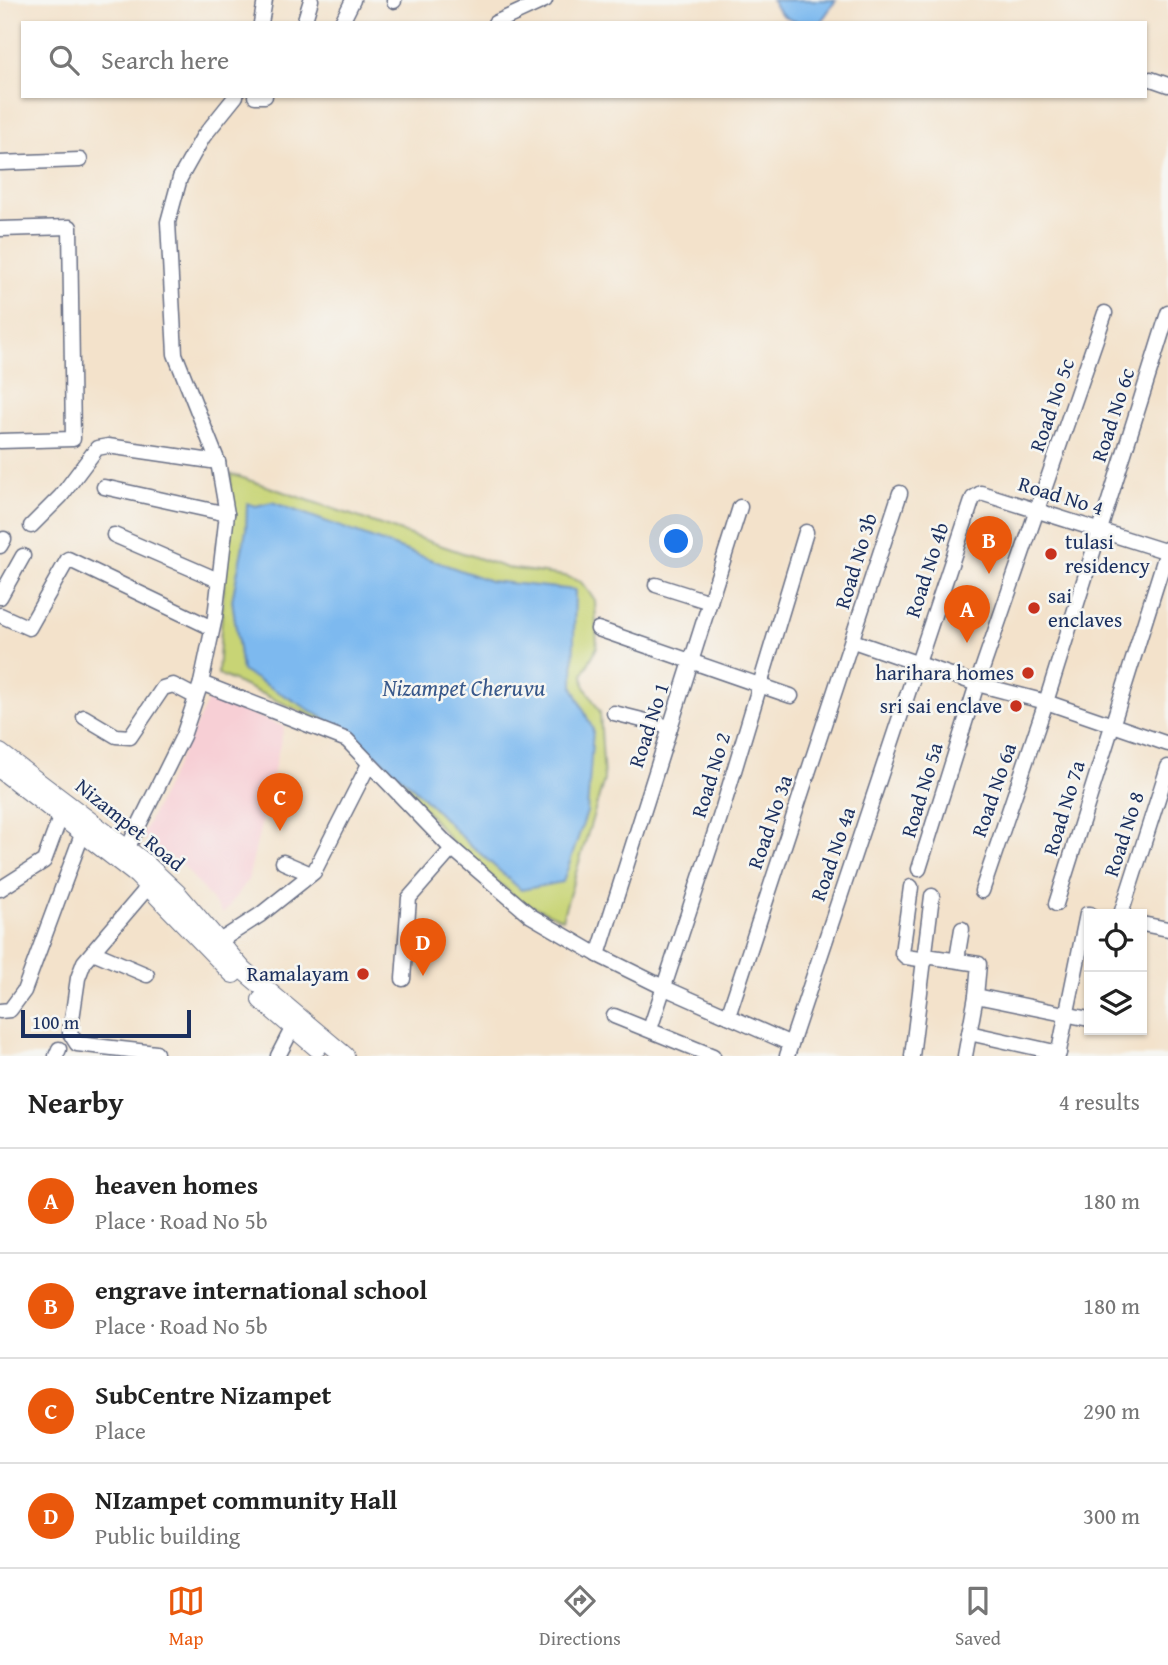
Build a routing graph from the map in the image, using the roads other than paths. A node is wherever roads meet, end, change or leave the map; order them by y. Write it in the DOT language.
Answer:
graph roads {
  1 [pos="265,0"];
  2 [pos="311,0"];
  3 [pos="353,0"];
  4 [pos="545,0"];
  5 [pos="261,21"];
  6 [pos="305,21"];
  7 [pos="342,21"];
  8 [pos="499,21"];
  9 [pos="1151,79"];
  10 [pos="1168,85"];
  11 [pos="234,98"];
  12 [pos="80,160"];
  13 [pos="0,163"];
  14 [pos="0,229"];
  15 [pos="1105,313"];
  16 [pos="1168,313"];
  17 [pos="0,441"];
  18 [pos="218,462"];
  19 [pos="104,487"];
  20 [pos="900,493"];
  21 [pos="981,493"];
  22 [pos="740,507"];
  23 [pos="1039,511"];
  24 [pos="226,514"];
  25 [pos="31,526"];
  26 [pos="1098,529"];
  27 [pos="806,532"];
  28 [pos="114,535"];
  29 [pos="1168,551"];
  30 [pos="23,556"];
  31 [pos="218,580"];
  32 [pos="656,585"];
  33 [pos="0,597"];
  34 [pos="710,602"];
  35 [pos="0,615"];
  36 [pos="212,628"];
  37 [pos="598,629"];
  38 [pos="853,641"];
  39 [pos="691,661"];
  40 [pos="918,665"];
  41 [pos="977,684"];
  42 [pos="760,685"];
  43 [pos="199,690"];
  44 [pos="791,696"];
  45 [pos="1046,702"];
  46 [pos="614,713"];
  47 [pos="84,717"];
  48 [pos="1112,725"];
  49 [pos="670,727"];
  50 [pos="1168,744"];
  51 [pos="0,753"];
  52 [pos="1168,767"];
  53 [pos="368,768"];
  54 [pos="0,769"];
  55 [pos="61,815"];
  56 [pos="83,832"];
  57 [pos="127,849"];
  58 [pos="452,849"];
  59 [pos="283,862"];
  60 [pos="919,869"];
  61 [pos="311,874"];
  62 [pos="148,887"];
  63 [pos="911,887"];
  64 [pos="0,889"];
  65 [pos="982,891"];
  66 [pos="932,896"];
  67 [pos="1056,904"];
  68 [pos="1123,909"];
  69 [pos="181,911"];
  70 [pos="1084,924"];
  71 [pos="1147,925"];
  72 [pos="962,929"];
  73 [pos="1168,929"];
  74 [pos="218,942"];
  75 [pos="93,951"];
  76 [pos="598,955"];
  77 [pos="926,958"];
  78 [pos="957,959"];
  79 [pos="147,975"];
  80 [pos="403,979"];
  81 [pos="665,988"];
  82 [pos="976,996"];
  83 [pos="0,1011"];
  84 [pos="1067,1015"];
  85 [pos="614,1016"];
  86 [pos="728,1016"];
  87 [pos="1084,1018"];
  88 [pos="292,1029"];
  89 [pos="650,1029"];
  90 [pos="969,1033"];
  91 [pos="789,1050"];
  92 [pos="156,1053"];
  93 [pos="1059,1054"];
  94 [pos="278,1056"];
  95 [pos="328,1056"];
  96 [pos="345,1056"];
  97 [pos="713,1056"];
  98 [pos="912,1056"];
  99 [pos="965,1056"];
  1 -- 5 [label="street"];
  2 -- 6 [label="street"];
  3 -- 7 [label="street"];
  4 -- 8 [label="street"];
  9 -- 10 [label="street"];
  11 -- 18 [label="street"];
  12 -- 13 [label="street"];
  14 -- 17 [label="street"];
  15 -- 23 [label="street, Road No 5c"];
  16 -- 26 [label="street, Road No 6c"];
  18 -- 24 [label="street"];
  18 -- 25 [label="street"];
  19 -- 24 [label="street"];
  20 -- 38 [label="street, Road No 3b"];
  21 -- 23 [label="street, Road No 4"];
  21 -- 40 [label="street, Road No 4b"];
  22 -- 34 [label="street, Road No 1"];
  23 -- 26 [label="street, Road No 4"];
  23 -- 41 [label="street, Road No 5c"];
  24 -- 31 [label="street"];
  26 -- 29 [label="street, Road No 4"];
  26 -- 45 [label="street, Road No 6c"];
  27 -- 42 [label="street, Road No 2"];
  28 -- 31 [label="street"];
  29 -- 48 [label="street, Road No 7a"];
  30 -- 33 [label="street"];
  31 -- 36 [label="street"];
  32 -- 34 [label="street"];
  34 -- 39 [label="street, Road No 1"];
  35 -- 36 [label="street"];
  36 -- 43 [label="street"];
  37 -- 39 [label="street"];
  38 -- 40 [label="street"];
  38 -- 86 [label="street, Road No 3a"];
  39 -- 42 [label="street"];
  39 -- 49 [label="street, Road No 1"];
  40 -- 41 [label="street"];
  40 -- 91 [label="street, Road No 4a"];
  41 -- 45 [label="street"];
  41 -- 60 [label="street, Road No 5a"];
  42 -- 44 [label="street"];
  42 -- 81 [label="street, Road No 2"];
  43 -- 47 [label="street"];
  43 -- 57 [label="street"];
  43 -- 58 [label="street"];
  45 -- 48 [label="street"];
  45 -- 65 [label="street, Road No 6a"];
  46 -- 49 [label="street"];
  48 -- 50 [label="street"];
  48 -- 67 [label="street, Road No 7a"];
  49 -- 76 [label="street, Road No 1"];
  51 -- 57 [label="main road, Nizampet Road"];
  52 -- 68 [label="street, Road No 8"];
  53 -- 61 [label="street"];
  54 -- 55 [label="main road, Nizampet Road"];
  55 -- 56 [label="main road, Nizampet Road"];
  55 -- 64 [label="street"];
  56 -- 62 [label="main road, Nizampet Road"];
  56 -- 83 [label="street"];
  57 -- 69 [label="main road, Nizampet Road"];
  58 -- 76 [label="street"];
  58 -- 80 [label="street"];
  59 -- 61 [label="street"];
  61 -- 74 [label="street"];
  62 -- 69 [label="main road, Nizampet Road"];
  62 -- 75 [label="street"];
  63 -- 77 [label="street"];
  66 -- 77 [label="street"];
  69 -- 74 [label="main road, Nizampet Road"];
  69 -- 88 [label="main road, Nizampet Road"];
  70 -- 84 [label="street"];
  71 -- 73 [label="street"];
  72 -- 78 [label="street"];
  74 -- 96 [label="main road, Nizampet Road"];
  75 -- 79 [label="street"];
  75 -- 92 [label="street"];
  76 -- 81 [label="street"];
  77 -- 78 [label="street"];
  77 -- 98 [label="street"];
  78 -- 82 [label="street"];
  81 -- 86 [label="street"];
  81 -- 89 [label="street, Road No 2"];
  82 -- 84 [label="street"];
  82 -- 90 [label="street"];
  84 -- 87 [label="street"];
  84 -- 93 [label="street"];
  85 -- 89 [label="street"];
  86 -- 91 [label="street"];
  88 -- 94 [label="street"];
  88 -- 95 [label="main road, Nizampet Road"];
  89 -- 97 [label="street"];
  90 -- 93 [label="street"];
  90 -- 99 [label="street"];
}
